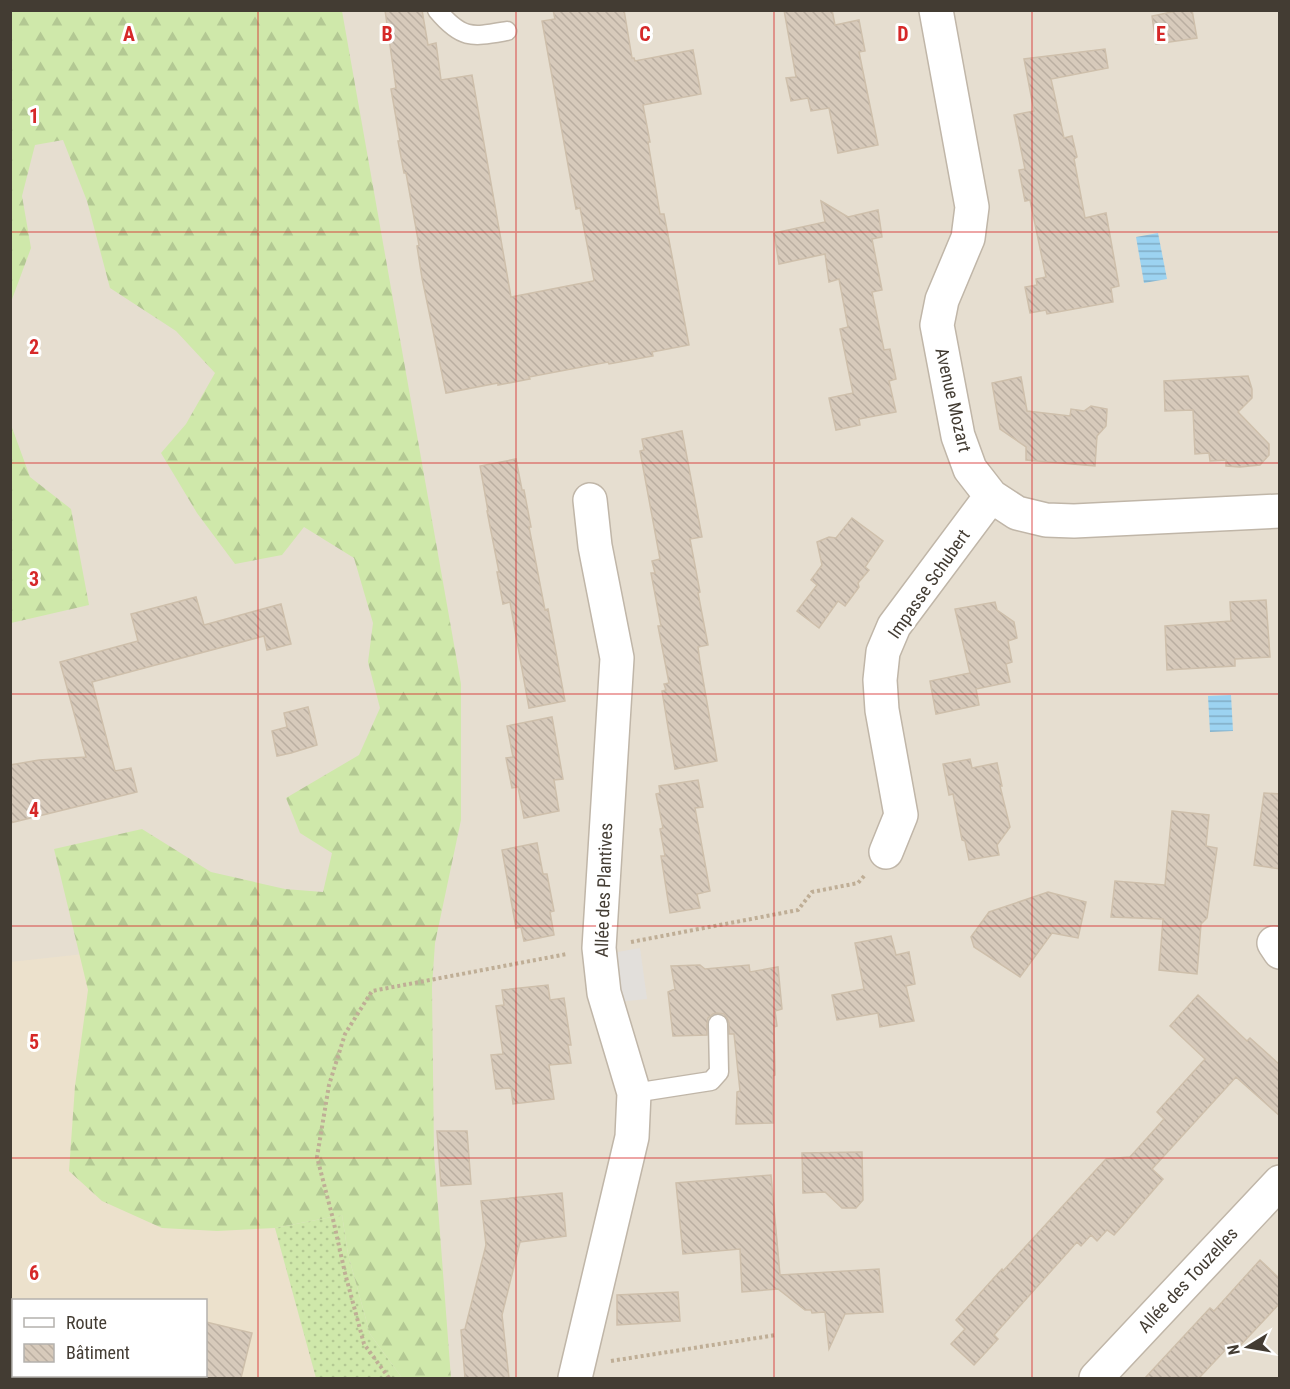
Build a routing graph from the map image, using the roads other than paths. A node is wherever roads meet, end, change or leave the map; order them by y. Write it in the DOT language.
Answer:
graph roads {
  1 [pos="437,10"];
  2 [pos="936,10"];
  3 [pos="507,31"];
  4 [pos="991,496"];
  5 [pos="590,500"];
  6 [pos="1280,511"];
  7 [pos="886,852"];
  8 [pos="718,1024"];
  9 [pos="634,1093"];
  10 [pos="1280,1182"];
  11 [pos="576,1372"];
  12 [pos="1096,1378"];
  1 -- 3 [label="lane"];
  2 -- 4 [label="street, Avenue Mozart"];
  4 -- 6 [label="street, Avenue Mozart"];
  4 -- 7 [label="street, Impasse Schubert"];
  5 -- 9 [label="street, Allée des Plantives"];
  8 -- 9 [label="lane"];
  9 -- 11 [label="street, Allée des Plantives"];
  10 -- 12 [label="street, Allée des Touzelles"];
}
